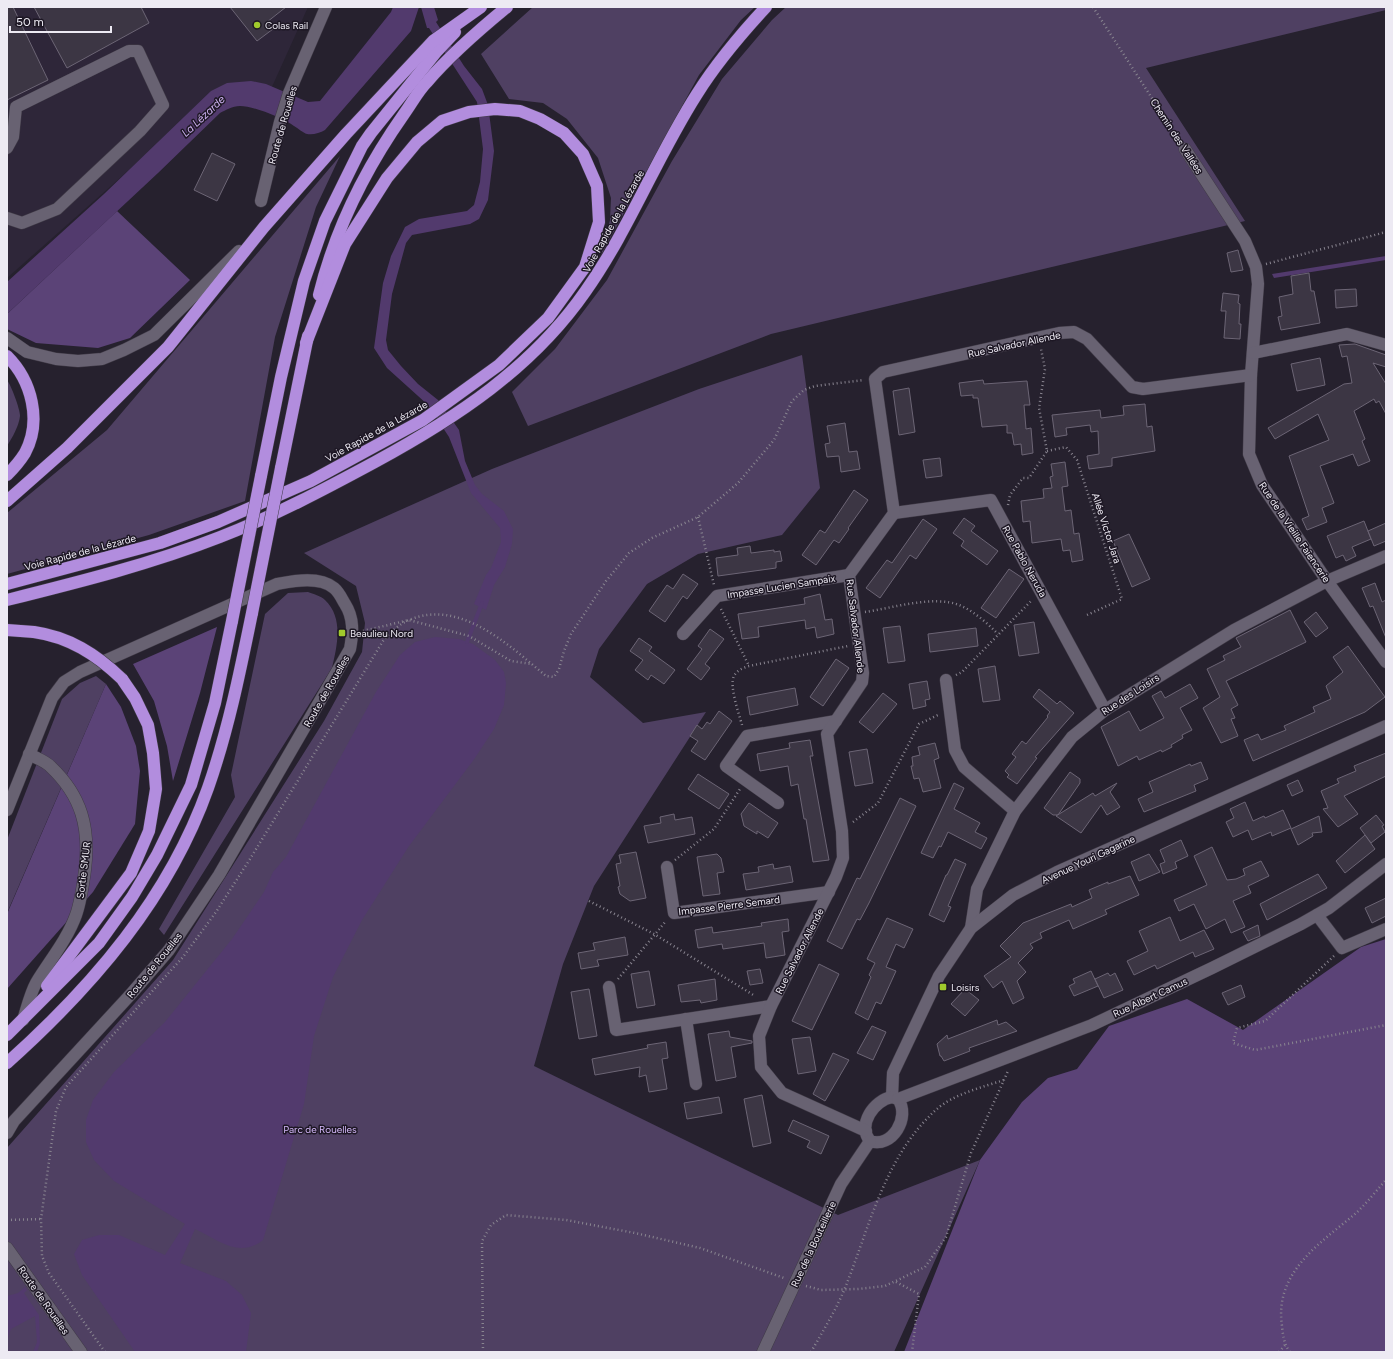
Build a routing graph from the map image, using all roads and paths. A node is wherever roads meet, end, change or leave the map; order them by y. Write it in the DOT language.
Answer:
graph roads {
  1 [pos="326,7"];
  2 [pos="507,7"];
  3 [pos="766,7"];
  4 [pos="1093,7"];
  5 [pos="476,10"];
  6 [pos="435,46"];
  7 [pos="7,148"];
  8 [pos="1185,148"];
  9 [pos="261,201"];
  10 [pos="7,218"];
  11 [pos="264,227"];
  12 [pos="1386,232"];
  13 [pos="1256,267"];
  14 [pos="7,338"];
  15 [pos="1039,339"];
  16 [pos="306,343"];
  17 [pos="1386,345"];
  18 [pos="1254,353"];
  19 [pos="7,356"];
  20 [pos="1251,374"];
  21 [pos="874,379"];
  22 [pos="1047,451"];
  23 [pos="7,475"];
  24 [pos="7,501"];
  25 [pos="894,513"];
  26 [pos="998,513"];
  27 [pos="698,517"];
  28 [pos="1386,556"];
  29 [pos="849,575"];
  30 [pos="1327,581"];
  31 [pos="7,584"];
  32 [pos="1041,591"];
  33 [pos="717,596"];
  34 [pos="7,600"];
  35 [pos="855,614"];
  36 [pos="1087,615"];
  37 [pos="456,616"];
  38 [pos="7,630"];
  39 [pos="353,633"];
  40 [pos="683,634"];
  41 [pos="998,634"];
  42 [pos="859,644"];
  43 [pos="1386,662"];
  44 [pos="532,664"];
  45 [pos="749,666"];
  46 [pos="946,680"];
  47 [pos="949,709"];
  48 [pos="1105,710"];
  49 [pos="836,721"];
  50 [pos="1386,726"];
  51 [pos="747,736"];
  52 [pos="29,754"];
  53 [pos="746,780"];
  54 [pos="778,803"];
  55 [pos="7,810"];
  56 [pos="1015,811"];
  57 [pos="842,831"];
  58 [pos="1386,864"];
  59 [pos="668,867"];
  60 [pos="829,892"];
  61 [pos="589,901"];
  62 [pos="674,914"];
  63 [pos="1317,915"];
  64 [pos="971,928"];
  65 [pos="1386,929"];
  66 [pos="654,934"];
  67 [pos="1342,948"];
  68 [pos="609,988"];
  69 [pos="771,1006"];
  70 [pos="686,1019"];
  71 [pos="23,1020"];
  72 [pos="1386,1025"];
  73 [pos="9,1033"];
  74 [pos="1015,1053"];
  75 [pos="7,1063"];
  76 [pos="1004,1080"];
  77 [pos="696,1084"];
  78 [pos="895,1098"];
  79 [pos="7,1133"];
  80 [pos="868,1136"];
  81 [pos="1386,1180"];
  82 [pos="7,1220"];
  83 [pos="7,1248"];
  84 [pos="896,1282"];
  85 [pos="795,1283"];
  86 [pos="845,1289"];
  87 [pos="1285,1345"];
  88 [pos="81,1352"];
  89 [pos="105,1352"];
  90 [pos="483,1352"];
  91 [pos="763,1352"];
  92 [pos="811,1352"];
  93 [pos="912,1352"];
  94 [pos="1278,1352"];
  95 [pos="1290,1352"];
  1 -- 9 [label="street, Route de Rouelles"];
  2 -- 16 [label="highway"];
  3 -- 34 [label="highway, Voie Rapide de la Lézarde"];
  4 -- 8 [label="path, Chemin des Vallées"];
  5 -- 6 [label="highway"];
  6 -- 11 [label="highway"];
  6 -- 71 [label="highway, bridge"];
  7 -- 10 [label="street"];
  8 -- 13 [label="street, Chemin des Vallées"];
  11 -- 14 [label="street"];
  11 -- 24 [label="highway"];
  12 -- 13 [label="path"];
  13 -- 18 [label="street, Rue de la Vieille Faïencerie"];
  15 -- 20 [label="street, Rue Salvador Allende"];
  15 -- 21 [label="street, Rue Salvador Allende"];
  15 -- 22 [label="path"];
  16 -- 31 [label="highway, Voie Rapide de la Lézarde"];
  16 -- 75 [label="highway, bridge"];
  17 -- 18 [label="street"];
  18 -- 20 [label="street, Rue de la Vieille Faïencerie"];
  19 -- 23 [label="highway"];
  20 -- 30 [label="street, Rue de la Vieille Faïencerie"];
  21 -- 25 [label="street"];
  21 -- 27 [label="path"];
  22 -- 26 [label="path"];
  22 -- 36 [label="path, Allée Victor Jara"];
  25 -- 26 [label="street, Rue Pablo Neruda"];
  25 -- 29 [label="street, Rue Salvador Allende"];
  26 -- 32 [label="street, Rue Pablo Neruda"];
  27 -- 33 [label="path"];
  27 -- 44 [label="path"];
  28 -- 30 [label="street, Rue des Loisirs"];
  29 -- 33 [label="street, Impasse Lucien Sampaix"];
  29 -- 35 [label="street, Rue Salvador Allende"];
  30 -- 43 [label="street, Rue de la Vieille Faïencerie"];
  30 -- 48 [label="street, Rue des Loisirs"];
  32 -- 41 [label="path"];
  32 -- 48 [label="street, Rue Pablo Neruda"];
  33 -- 40 [label="street, Impasse Lucien Sampaix"];
  33 -- 45 [label="path"];
  35 -- 41 [label="path"];
  35 -- 42 [label="street, Rue Salvador Allende"];
  37 -- 44 [label="path"];
  38 -- 71 [label="highway, bridge"];
  39 -- 44 [label="path"];
  39 -- 52 [label="street, Route de Rouelles"];
  39 -- 79 [label="street, Route de Rouelles"];
  41 -- 46 [label="path"];
  42 -- 45 [label="path"];
  42 -- 49 [label="street, Rue Salvador Allende"];
  45 -- 51 [label="path"];
  46 -- 47 [label="street"];
  47 -- 56 [label="street"];
  47 -- 57 [label="path"];
  48 -- 56 [label="street, Rue des Loisirs"];
  49 -- 51 [label="street"];
  49 -- 57 [label="street, Rue Salvador Allende"];
  50 -- 64 [label="street, Avenue Youri Gagarine"];
  51 -- 53 [label="street"];
  52 -- 55 [label="street, Route de Rouelles"];
  52 -- 71 [label="street, Sortie SMUR"];
  53 -- 54 [label="street"];
  53 -- 59 [label="path"];
  56 -- 64 [label="street, Rue des Loisirs"];
  57 -- 60 [label="street, Rue Salvador Allende"];
  58 -- 63 [label="street, Rue Albert Camus"];
  59 -- 62 [label="street, Impasse Pierre Semard"];
  60 -- 62 [label="street, Impasse Pierre Semard"];
  60 -- 69 [label="street, Rue Salvador Allende"];
  61 -- 66 [label="path"];
  62 -- 66 [label="path"];
  63 -- 67 [label="street"];
  63 -- 74 [label="street, Rue Albert Camus"];
  64 -- 78 [label="street, Avenue Youri Gagarine"];
  65 -- 67 [label="street"];
  66 -- 68 [label="path"];
  66 -- 69 [label="path"];
  67 -- 72 [label="path"];
  68 -- 70 [label="street"];
  69 -- 70 [label="street"];
  69 -- 80 [label="street, Rue Salvador Allende"];
  70 -- 77 [label="street"];
  71 -- 73 [label="highway"];
  74 -- 76 [label="path"];
  74 -- 78 [label="street, Rue Albert Camus"];
  76 -- 84 [label="path"];
  76 -- 86 [label="path"];
  78 -- 80 [label="street"];
  78 -- 80 [label="street"];
  80 -- 85 [label="street, Rue de la Bouteillerie"];
  81 -- 87 [label="path"];
  82 -- 89 [label="path"];
  83 -- 88 [label="street, Route de Rouelles"];
  84 -- 86 [label="path"];
  84 -- 93 [label="path"];
  85 -- 86 [label="path"];
  85 -- 90 [label="path"];
  85 -- 91 [label="street, Rue de la Bouteillerie"];
  86 -- 92 [label="path"];
  87 -- 94 [label="path"];
  87 -- 95 [label="path"];
}
